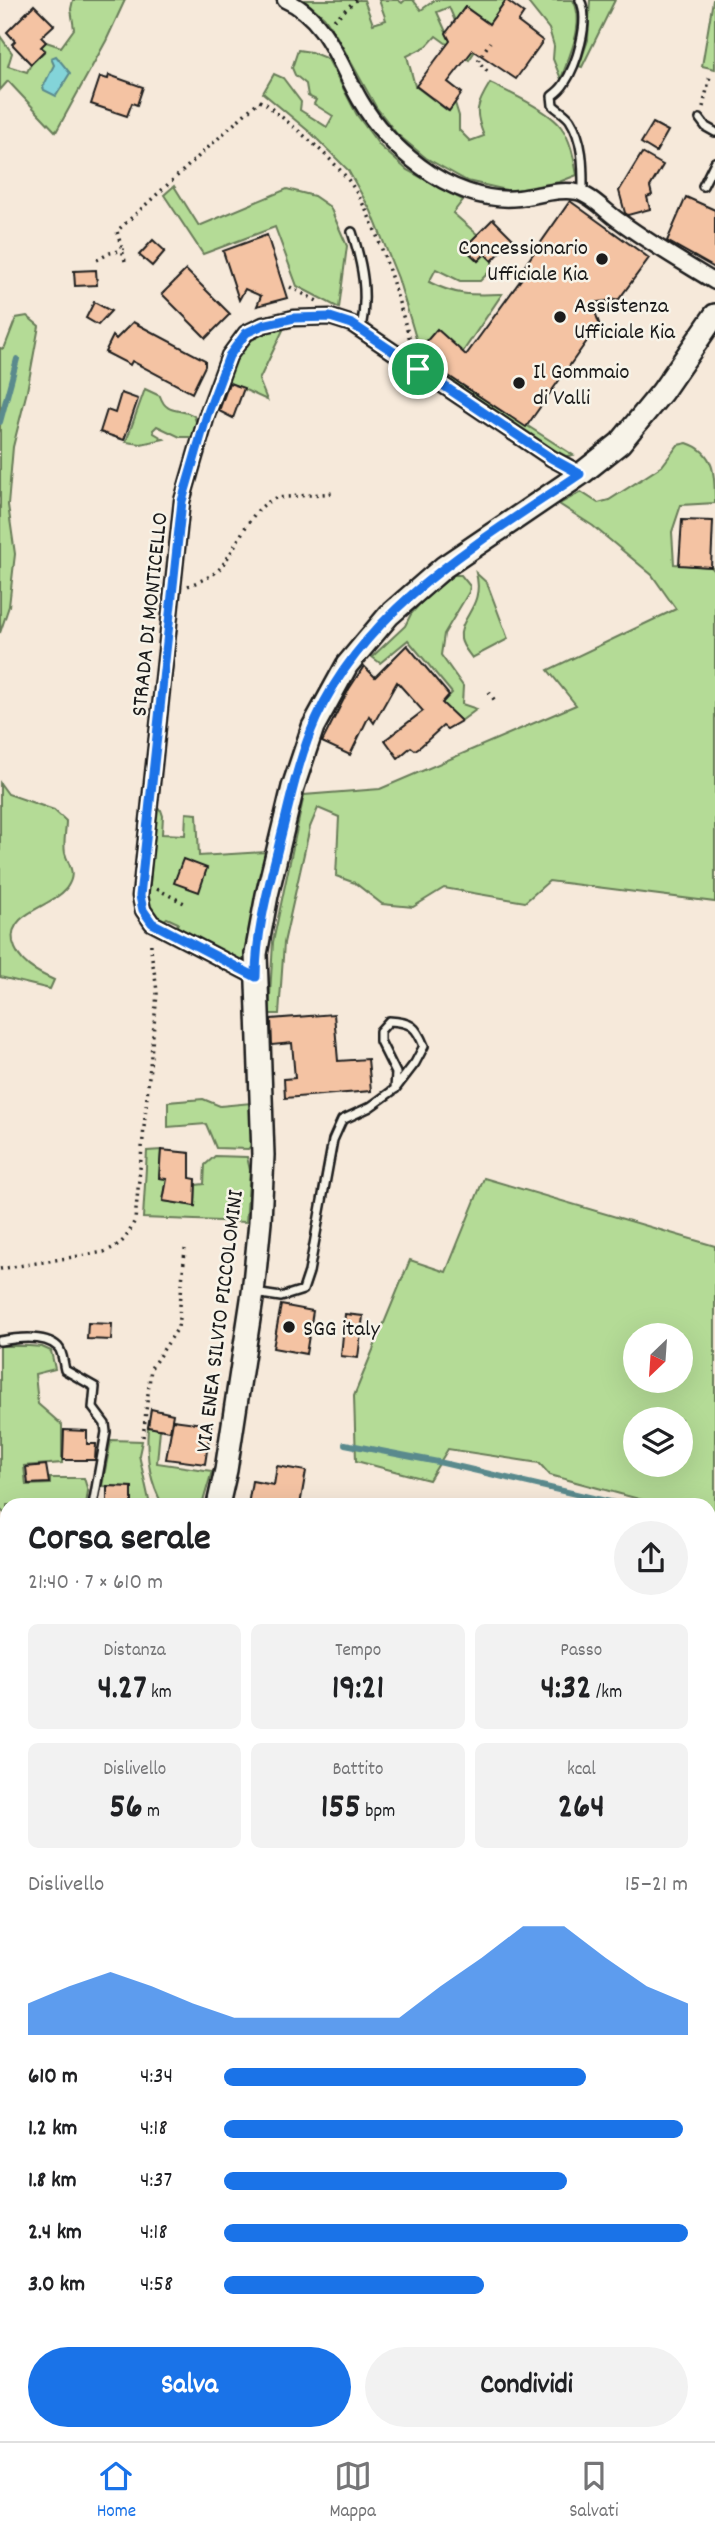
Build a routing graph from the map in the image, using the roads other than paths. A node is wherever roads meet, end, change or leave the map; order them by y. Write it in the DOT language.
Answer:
graph roads {
  1 [pos="285,0"];
  2 [pos="580,0"];
  3 [pos="701,119"];
  4 [pos="715,132"];
  5 [pos="715,162"];
  6 [pos="703,186"];
  7 [pos="583,194"];
  8 [pos="352,232"];
  9 [pos="715,282"];
  10 [pos="715,314"];
  11 [pos="361,330"];
  12 [pos="580,474"];
  13 [pos="256,977"];
  14 [pos="395,1090"];
  15 [pos="253,1293"];
  16 [pos="0,1341"];
  17 [pos="94,1498"];
  18 [pos="220,1498"];
  1 -- 7 [label="street"];
  2 -- 7 [label="lane"];
  3 -- 4 [label="lane"];
  5 -- 6 [label="lane"];
  7 -- 9 [label="street"];
  8 -- 11 [label="lane"];
  10 -- 12 [label="main road, VIA ENEA SILVIO PICCOLOMINI"];
  11 -- 12 [label="street, STRADA DI MONTICELLO"];
  11 -- 13 [label="street, STRADA DI MONTICELLO"];
  12 -- 13 [label="main road, VIA ENEA SILVIO PICCOLOMINI"];
  13 -- 15 [label="main road, VIA ENEA SILVIO PICCOLOMINI"];
  14 -- 14 [label="lane"];
  14 -- 15 [label="lane"];
  15 -- 18 [label="main road, VIA ENEA SILVIO PICCOLOMINI"];
  16 -- 17 [label="lane"];
}
